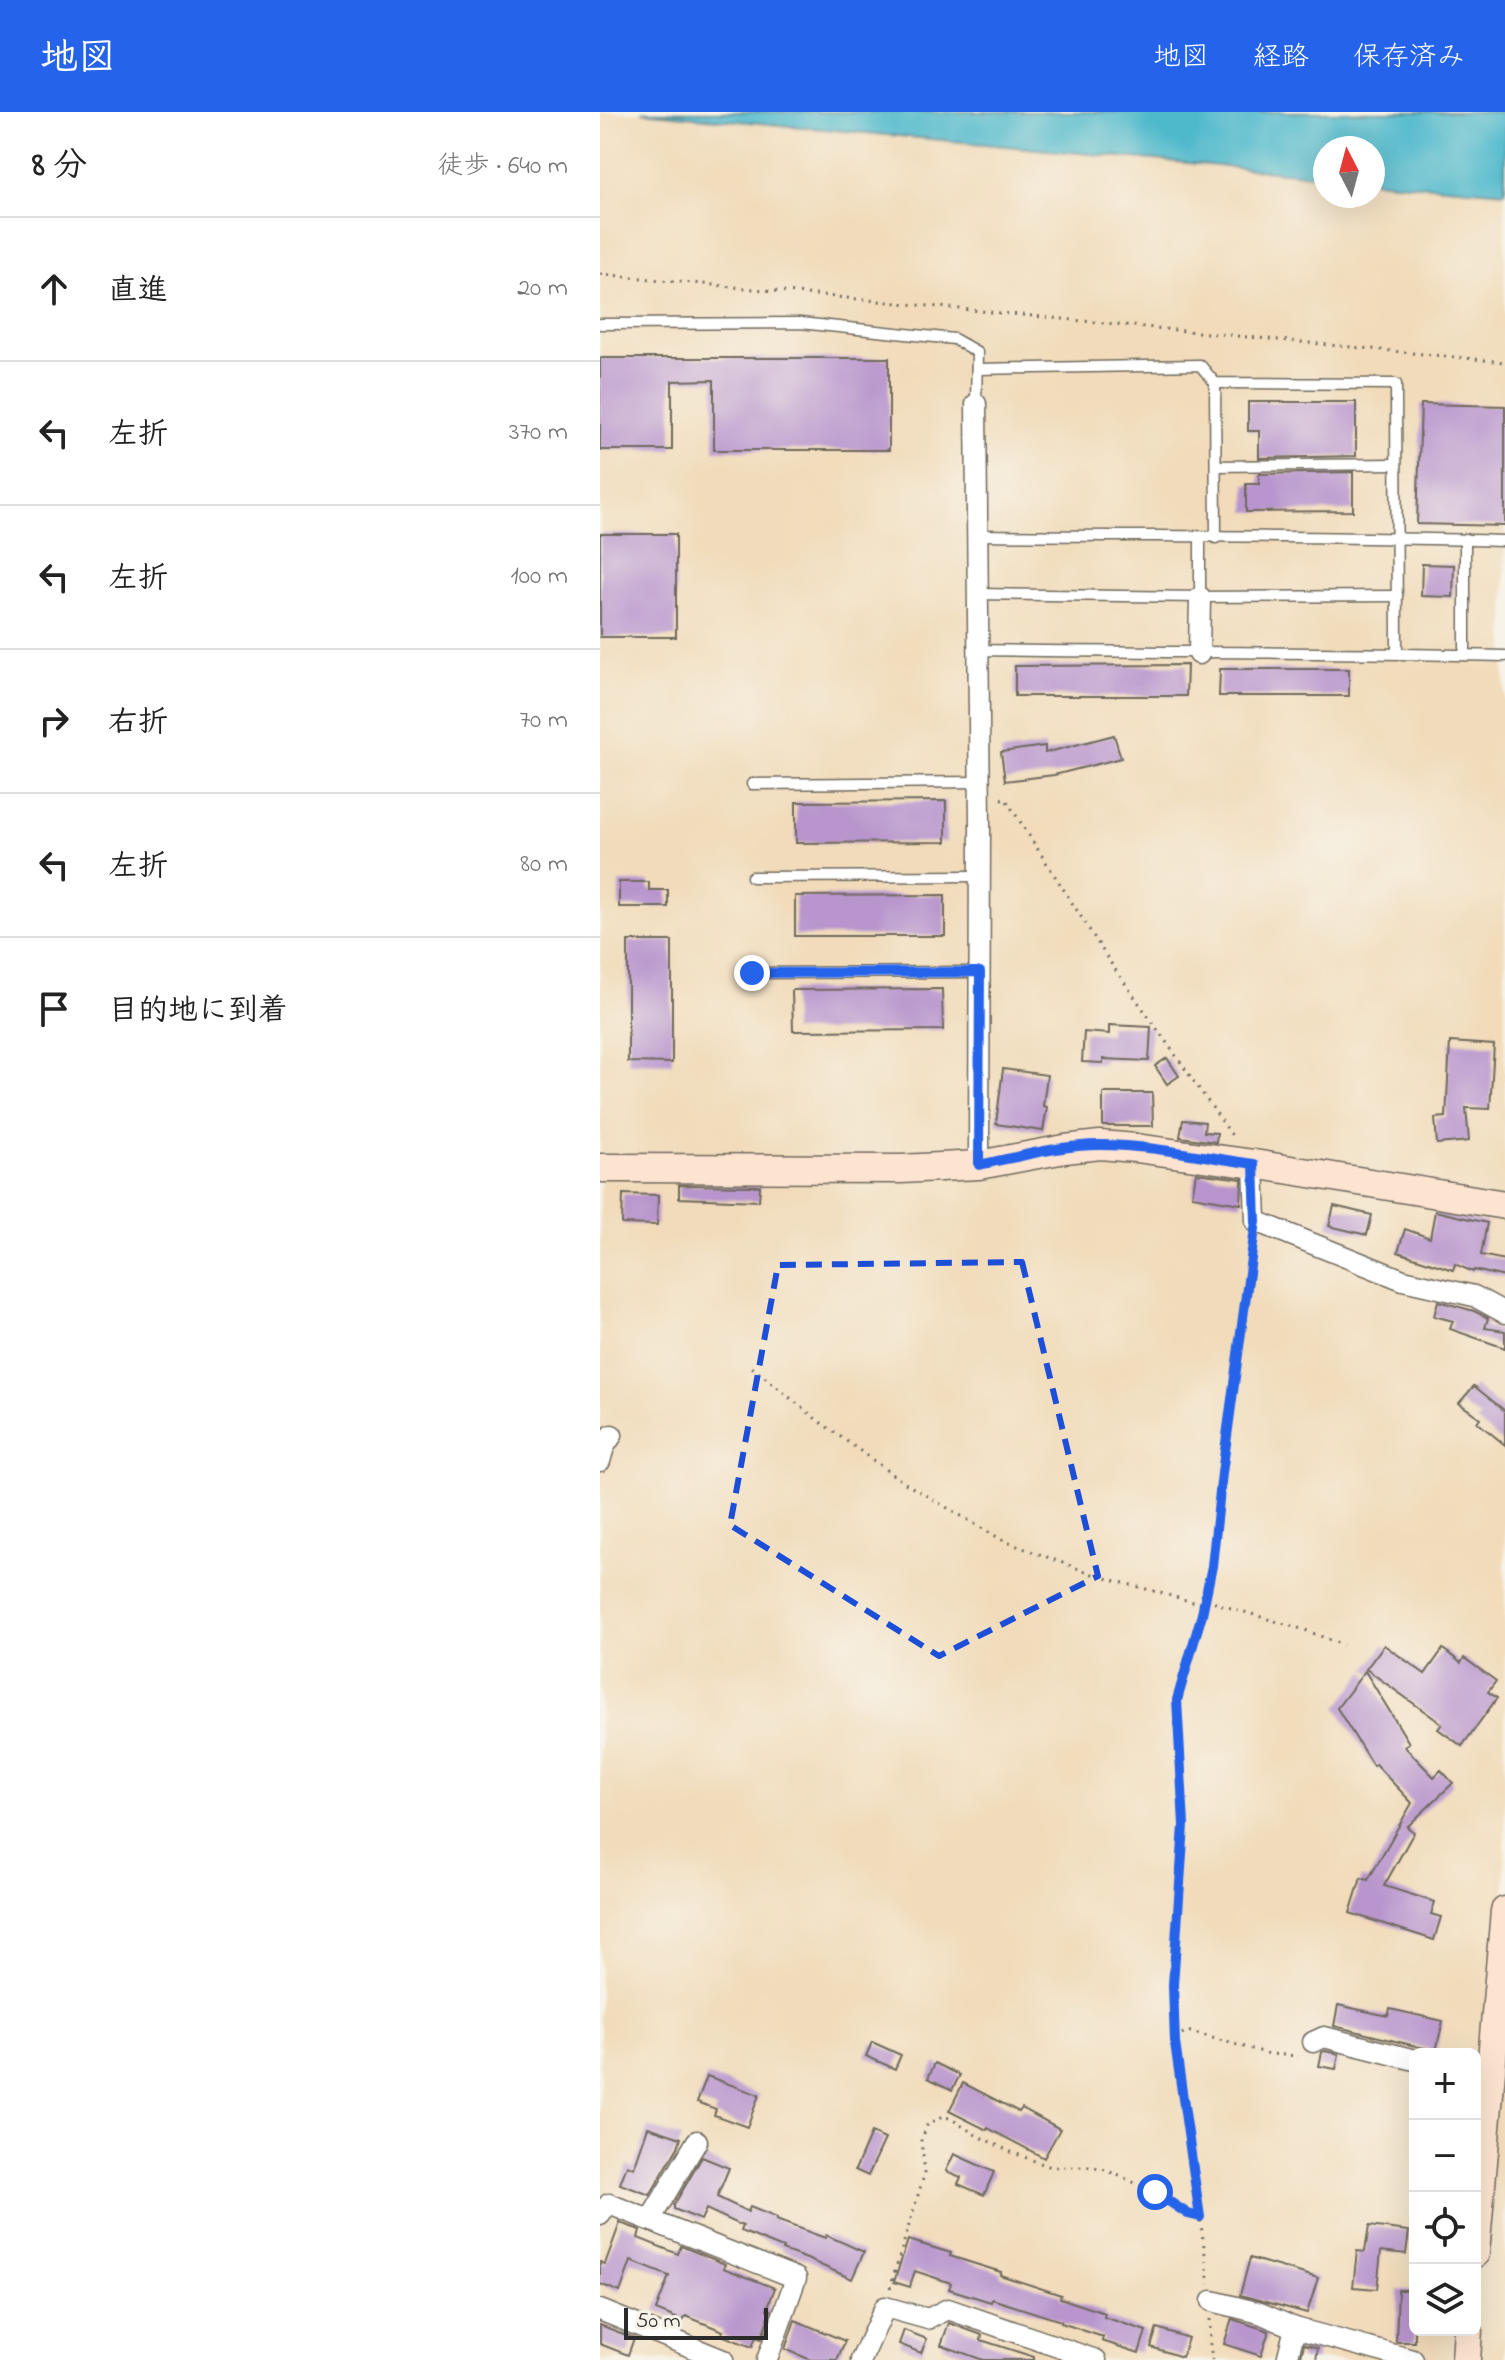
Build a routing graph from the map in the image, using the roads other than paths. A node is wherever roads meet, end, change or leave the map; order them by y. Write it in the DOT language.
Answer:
graph roads {
  1 [pos="600,324"];
  2 [pos="977,369"];
  3 [pos="1215,383"];
  4 [pos="976,404"];
  5 [pos="1395,464"];
  6 [pos="1216,466"];
  7 [pos="976,535"];
  8 [pos="1397,537"];
  9 [pos="1200,538"];
  10 [pos="1216,538"];
  11 [pos="1465,539"];
  12 [pos="1505,541"];
  13 [pos="977,594"];
  14 [pos="1397,596"];
  15 [pos="1200,597"];
  16 [pos="978,650"];
  17 [pos="1397,653"];
  18 [pos="1199,654"];
  19 [pos="1465,655"];
  20 [pos="1505,656"];
  21 [pos="752,784"];
  22 [pos="979,790"];
  23 [pos="979,876"];
  24 [pos="752,877"];
  25 [pos="980,972"];
  26 [pos="752,973"];
  27 [pos="1247,1163"];
  28 [pos="979,1165"];
  29 [pos="600,1168"];
  30 [pos="1505,1205"];
  31 [pos="1505,1313"];
  32 [pos="612,1435"];
  33 [pos="600,1461"];
  34 [pos="1505,1911"];
  35 [pos="1313,2042"];
  36 [pos="1409,2058"];
  37 [pos="1482,2079"];
  38 [pos="697,2141"];
  39 [pos="1477,2192"];
  40 [pos="600,2215"];
  41 [pos="650,2220"];
  42 [pos="1212,2301"];
  43 [pos="600,2310"];
  44 [pos="1295,2328"];
  45 [pos="1468,2336"];
  46 [pos="1051,2352"];
  47 [pos="723,2360"];
  48 [pos="767,2360"];
  49 [pos="861,2360"];
  50 [pos="1096,2360"];
  51 [pos="1287,2360"];
  52 [pos="1413,2360"];
  53 [pos="1466,2360"];
  1 -- 2 [label="lane"];
  2 -- 3 [label="lane"];
  2 -- 4 [label="lane"];
  3 -- 5 [label="lane"];
  3 -- 6 [label="lane"];
  4 -- 7 [label="street"];
  5 -- 6 [label="lane"];
  5 -- 8 [label="lane"];
  6 -- 10 [label="lane"];
  7 -- 9 [label="lane"];
  7 -- 13 [label="street"];
  8 -- 10 [label="lane"];
  8 -- 11 [label="lane"];
  8 -- 14 [label="lane"];
  9 -- 10 [label="lane"];
  9 -- 15 [label="lane"];
  11 -- 12 [label="lane"];
  11 -- 19 [label="lane"];
  13 -- 15 [label="lane"];
  13 -- 16 [label="street"];
  14 -- 15 [label="lane"];
  14 -- 17 [label="lane"];
  15 -- 18 [label="street"];
  16 -- 18 [label="lane"];
  16 -- 22 [label="street"];
  17 -- 18 [label="lane"];
  17 -- 19 [label="lane"];
  19 -- 20 [label="lane"];
  21 -- 22 [label="lane"];
  22 -- 23 [label="street"];
  23 -- 24 [label="lane"];
  23 -- 25 [label="street"];
  25 -- 26 [label="lane"];
  25 -- 28 [label="street"];
  27 -- 28 [label="street"];
  27 -- 30 [label="street"];
  27 -- 31 [label="street"];
  28 -- 29 [label="street"];
  32 -- 33 [label="street"];
  34 -- 37 [label="street"];
  35 -- 36 [label="street"];
  37 -- 39 [label="street"];
  38 -- 41 [label="street"];
  40 -- 41 [label="street"];
  41 -- 48 [label="street"];
  42 -- 44 [label="street"];
  43 -- 47 [label="street"];
  44 -- 51 [label="street"];
  44 -- 52 [label="street"];
  45 -- 53 [label="street"];
  46 -- 49 [label="street"];
  46 -- 50 [label="street"];
}
